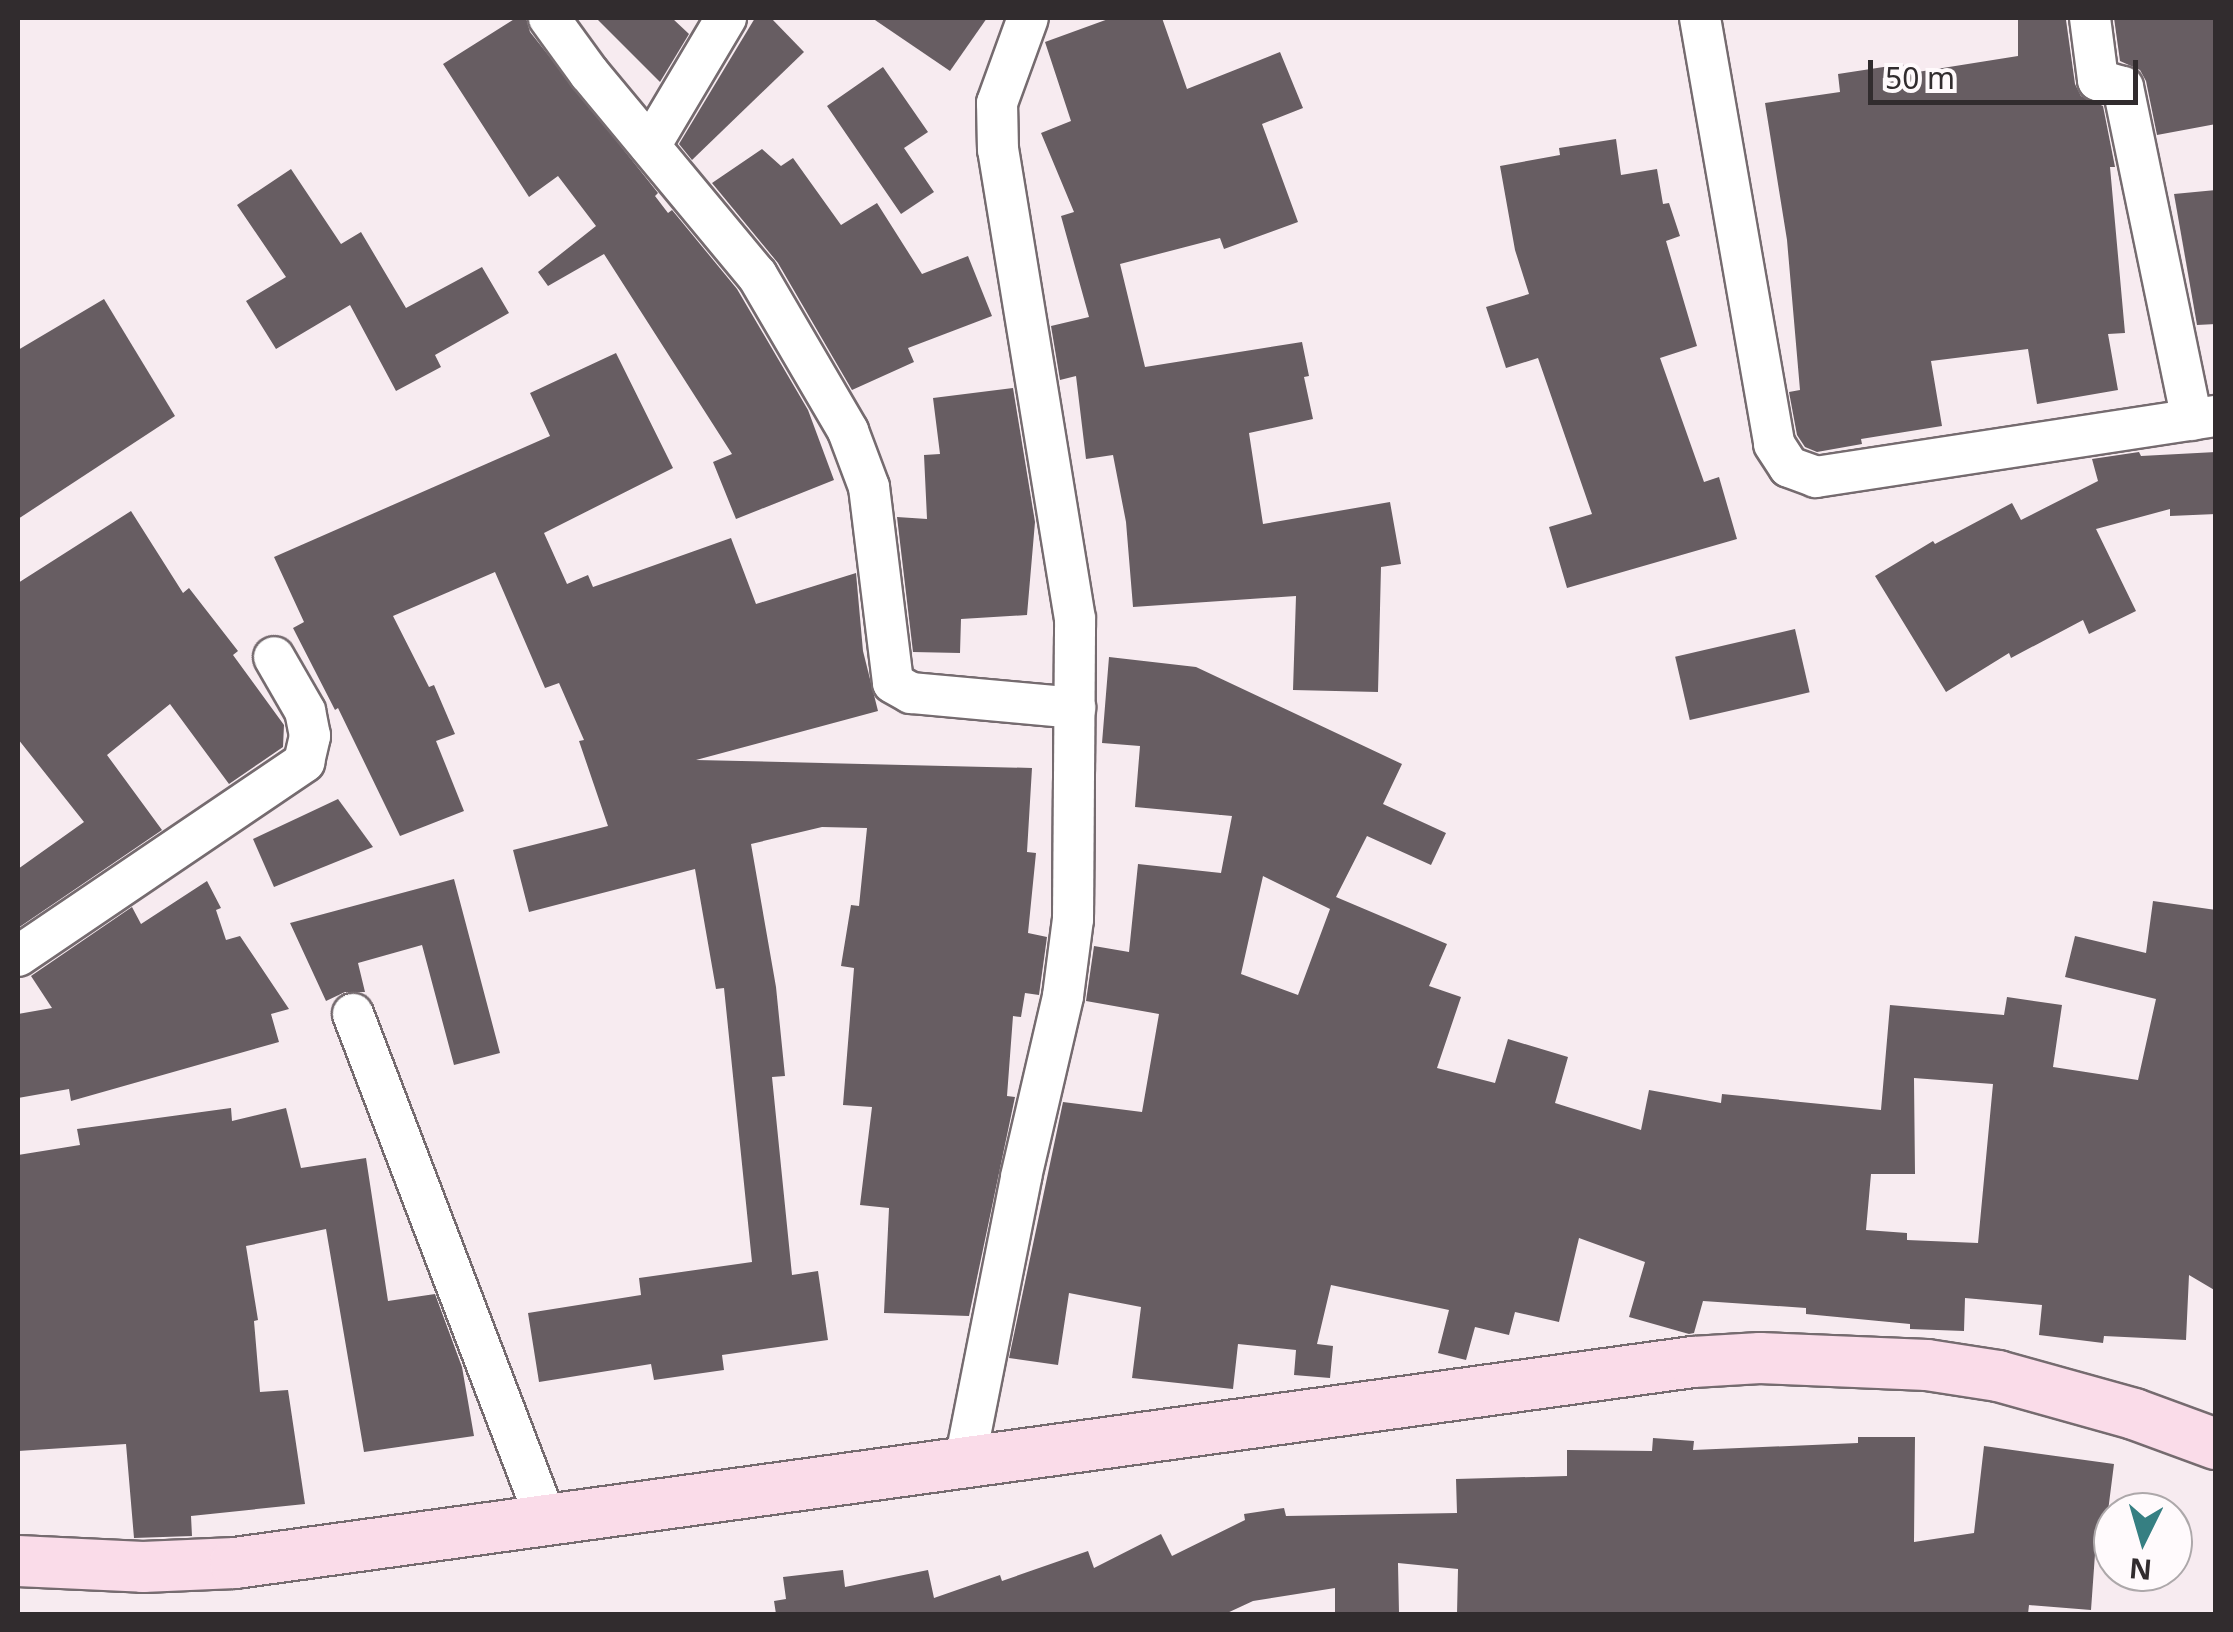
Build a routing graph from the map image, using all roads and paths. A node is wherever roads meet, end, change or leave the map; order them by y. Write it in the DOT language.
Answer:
graph roads {
  1 [pos="549,18"];
  2 [pos="726,18"];
  3 [pos="1028,18"];
  4 [pos="1700,18"];
  5 [pos="2090,18"];
  6 [pos="650,146"];
  7 [pos="2204,418"];
  8 [pos="274,657"];
  9 [pos="1075,708"];
  10 [pos="18,956"];
  11 [pos="353,1014"];
  12 [pos="2216,1444"];
  13 [pos="965,1462"];
  14 [pos="2216,1475"];
  15 [pos="547,1522"];
  16 [pos="18,1560"];
  17 [pos="18,1590"];
  1 -- 6 [label="street"];
  2 -- 6 [label="street"];
  3 -- 9 [label="street"];
  4 -- 7 [label="street"];
  5 -- 7 [label="street"];
  6 -- 9 [label="street"];
  8 -- 10 [label="street"];
  9 -- 13 [label="street"];
  11 -- 15 [label="street"];
  12 -- 13 [label="main road"];
  13 -- 15 [label="main road"];
  14 -- 17 [label="main road"];
  15 -- 16 [label="main road"];
}
